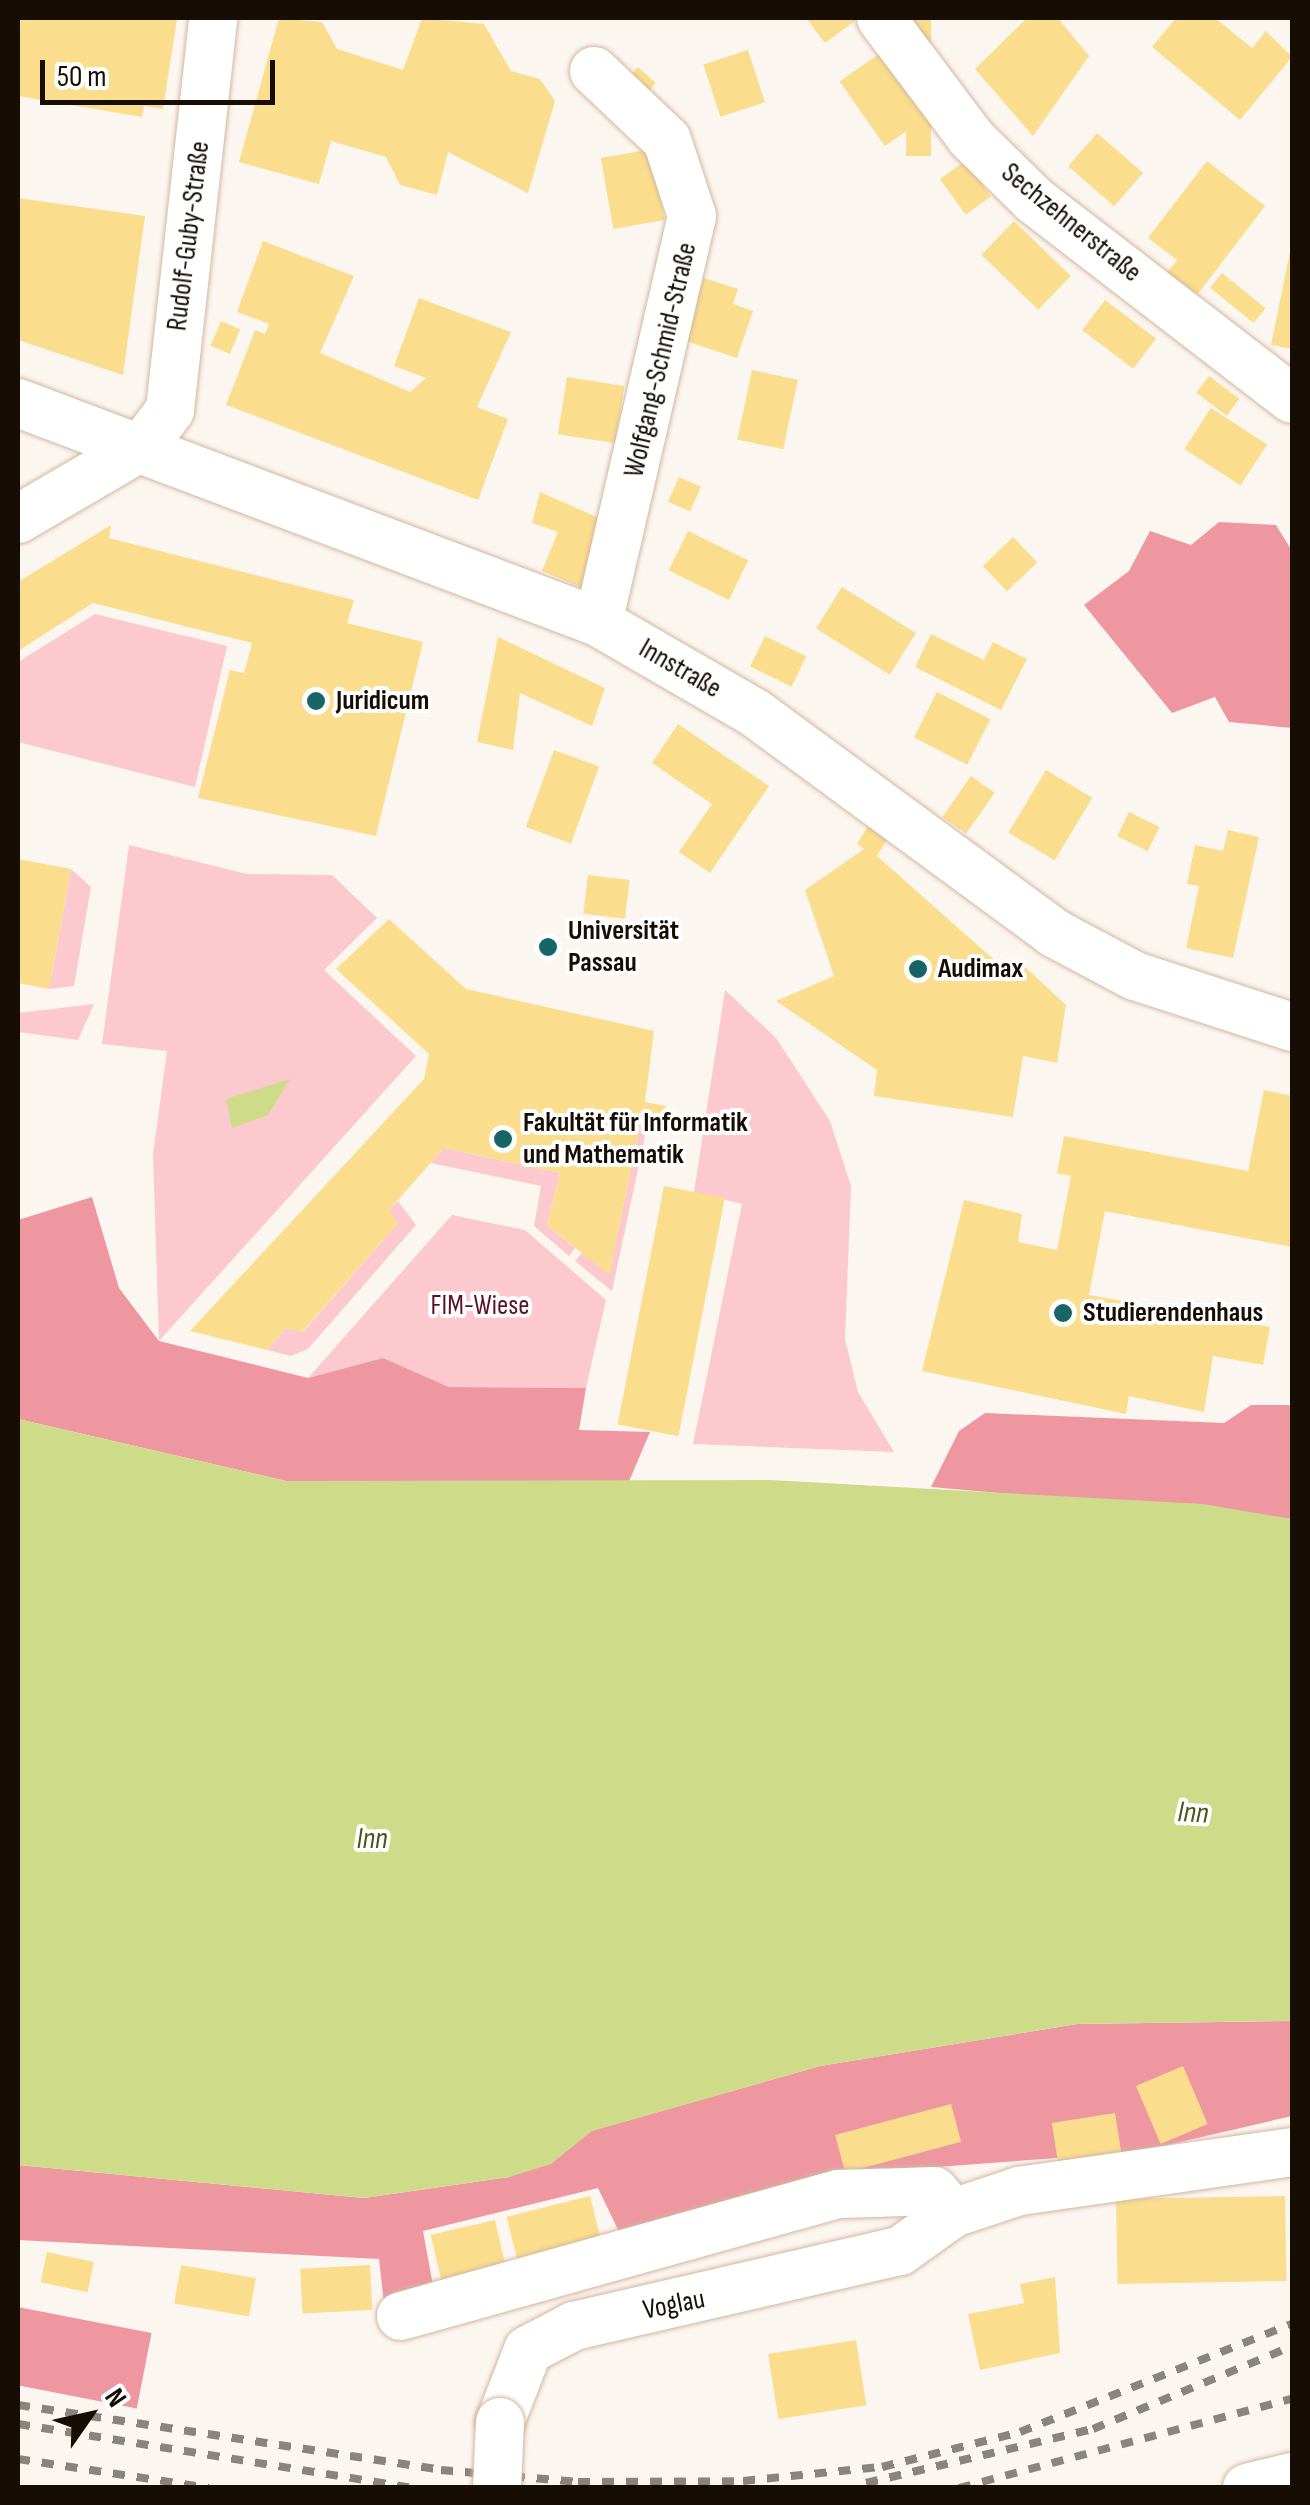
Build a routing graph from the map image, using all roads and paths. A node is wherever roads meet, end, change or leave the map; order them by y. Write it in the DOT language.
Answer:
graph roads {
  1 [pos="214,18"];
  2 [pos="880,18"];
  3 [pos="594,72"];
  4 [pos="1292,398"];
  5 [pos="18,403"];
  6 [pos="144,446"];
  7 [pos="18,519"];
  8 [pos="598,622"];
  9 [pos="1292,1027"];
  10 [pos="1292,2152"];
  11 [pos="954,2213"];
  12 [pos="400,2316"];
  13 [pos="1292,2477"];
  14 [pos="497,2488"];
  15 [pos="1247,2488"];
  1 -- 6 [label="street, Rudolf-Guby-Straße"];
  2 -- 4 [label="street, Sechzehnerstraße"];
  3 -- 8 [label="street, Wolfgang-Schmid-Straße"];
  5 -- 6 [label="street, Innstraße"];
  6 -- 7 [label="street"];
  6 -- 8 [label="street, Innstraße"];
  8 -- 9 [label="street, Innstraße"];
  10 -- 11 [label="street, Voglau"];
  11 -- 12 [label="street"];
  11 -- 14 [label="street, Voglau, bridge"];
  13 -- 15 [label="street"];
}
